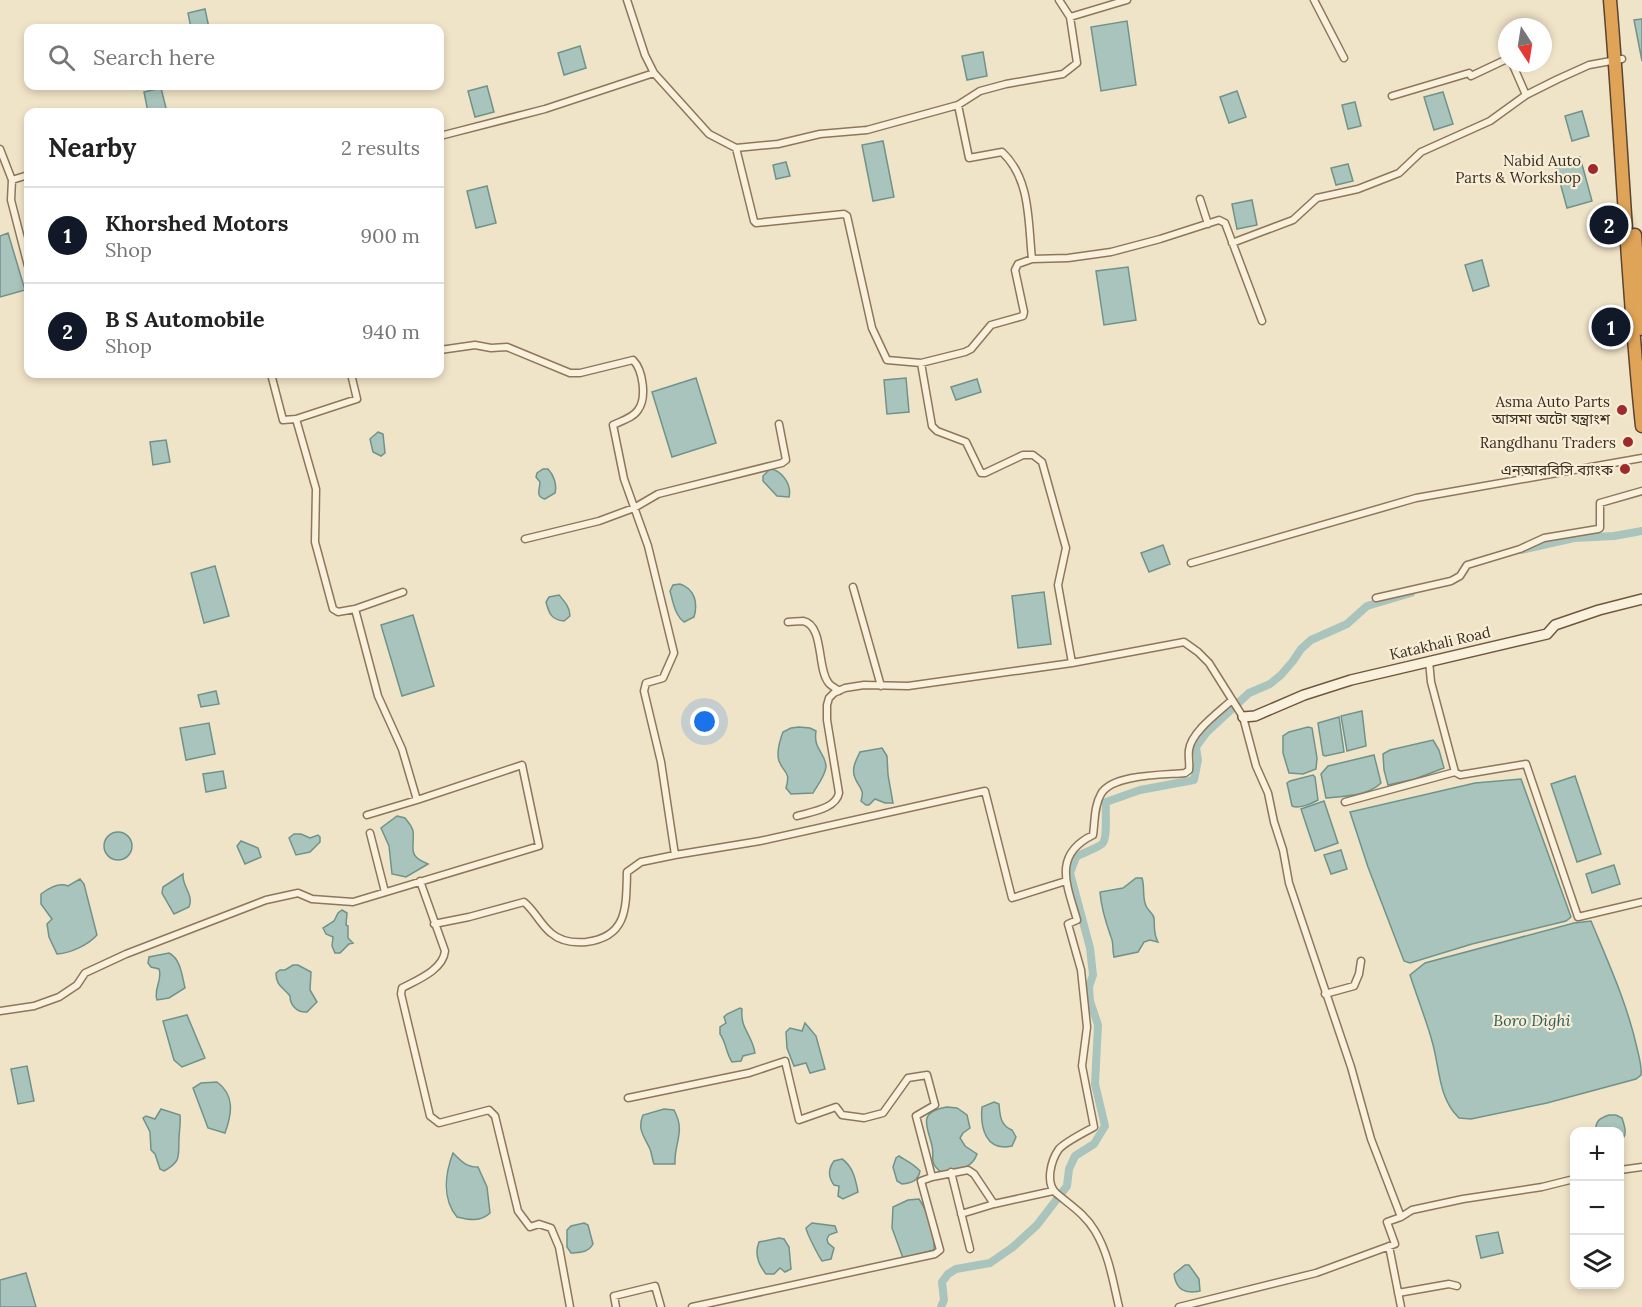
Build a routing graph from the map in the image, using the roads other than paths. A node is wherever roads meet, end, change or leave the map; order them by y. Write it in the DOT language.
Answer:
graph roads {
  1 [pos="627,0"];
  2 [pos="1059,0"];
  3 [pos="1127,0"];
  4 [pos="1314,0"];
  5 [pos="1610,0"];
  6 [pos="1618,0"];
  7 [pos="1070,17"];
  8 [pos="1344,58"];
  9 [pos="1618,59"];
  10 [pos="1498,63"];
  11 [pos="1516,72"];
  12 [pos="654,73"];
  13 [pos="1526,95"];
  14 [pos="1392,96"];
  15 [pos="958,105"];
  16 [pos="444,135"];
  17 [pos="736,148"];
  18 [pos="0,149"];
  19 [pos="24,176"];
  20 [pos="12,180"];
  21 [pos="1200,199"];
  22 [pos="1208,224"];
  23 [pos="1232,243"];
  24 [pos="24,251"];
  25 [pos="1032,259"];
  26 [pos="1640,282"];
  27 [pos="1262,321"];
  28 [pos="1642,329"];
  29 [pos="444,349"];
  30 [pos="921,363"];
  31 [pos="272,378"];
  32 [pos="352,378"];
  33 [pos="296,419"];
  34 [pos="779,424"];
  35 [pos="1642,426"];
  36 [pos="1642,458"];
  37 [pos="1642,491"];
  38 [pos="634,508"];
  39 [pos="525,539"];
  40 [pos="1191,563"];
  41 [pos="853,587"];
  42 [pos="403,592"];
  43 [pos="1376,598"];
  44 [pos="1642,598"];
  45 [pos="356,609"];
  46 [pos="788,622"];
  47 [pos="1429,661"];
  48 [pos="1072,663"];
  49 [pos="881,686"];
  50 [pos="839,691"];
  51 [pos="1232,700"];
  52 [pos="1244,717"];
  53 [pos="1455,772"];
  54 [pos="417,800"];
  55 [pos="1345,802"];
  56 [pos="367,815"];
  57 [pos="796,816"];
  58 [pos="370,833"];
  59 [pos="675,855"];
  60 [pos="420,880"];
  61 [pos="1066,881"];
  62 [pos="385,892"];
  63 [pos="1642,902"];
  64 [pos="434,924"];
  65 [pos="1361,961"];
  66 [pos="1325,994"];
  67 [pos="0,1011"];
  68 [pos="628,1098"];
  69 [pos="1642,1167"];
  70 [pos="1624,1169"];
  71 [pos="951,1172"];
  72 [pos="933,1177"];
  73 [pos="1570,1180"];
  74 [pos="1053,1191"];
  75 [pos="994,1204"];
  76 [pos="961,1214"];
  77 [pos="1401,1217"];
  78 [pos="1389,1246"];
  79 [pos="970,1249"];
  80 [pos="1457,1286"];
  81 [pos="1398,1293"];
  82 [pos="570,1307"];
  83 [pos="616,1307"];
  84 [pos="661,1307"];
  85 [pos="692,1307"];
  86 [pos="1119,1307"];
  87 [pos="1179,1307"];
  88 [pos="1401,1307"];
  1 -- 12 [label="street"];
  2 -- 7 [label="street"];
  3 -- 7 [label="street"];
  4 -- 8 [label="street"];
  5 -- 9 [label="highway"];
  6 -- 9 [label="highway"];
  7 -- 15 [label="street"];
  9 -- 13 [label="street"];
  9 -- 26 [label="highway"];
  9 -- 35 [label="highway"];
  10 -- 14 [label="street"];
  11 -- 13 [label="street"];
  12 -- 16 [label="street"];
  12 -- 17 [label="street"];
  13 -- 23 [label="street"];
  15 -- 17 [label="street"];
  15 -- 25 [label="street"];
  17 -- 30 [label="street"];
  18 -- 20 [label="street"];
  19 -- 20 [label="street"];
  20 -- 24 [label="street"];
  21 -- 22 [label="street"];
  22 -- 23 [label="street"];
  22 -- 25 [label="street"];
  23 -- 27 [label="street"];
  25 -- 30 [label="street"];
  26 -- 28 [label="highway"];
  29 -- 38 [label="street"];
  30 -- 48 [label="street"];
  31 -- 33 [label="street"];
  32 -- 33 [label="street"];
  33 -- 45 [label="street"];
  34 -- 38 [label="street"];
  36 -- 40 [label="street"];
  37 -- 43 [label="street"];
  38 -- 39 [label="street"];
  38 -- 59 [label="street"];
  41 -- 49 [label="street"];
  42 -- 45 [label="street"];
  44 -- 47 [label="street, Katakhali Road"];
  45 -- 54 [label="street"];
  46 -- 50 [label="street"];
  47 -- 52 [label="street, Katakhali Road"];
  47 -- 53 [label="street"];
  48 -- 49 [label="street"];
  48 -- 51 [label="street"];
  49 -- 50 [label="street"];
  50 -- 57 [label="street"];
  51 -- 52 [label="street"];
  51 -- 61 [label="street"];
  52 -- 66 [label="street"];
  53 -- 55 [label="street"];
  53 -- 63 [label="street"];
  54 -- 56 [label="street"];
  54 -- 60 [label="street"];
  58 -- 62 [label="street"];
  59 -- 61 [label="street"];
  59 -- 64 [label="street"];
  60 -- 62 [label="street"];
  60 -- 64 [label="street"];
  61 -- 74 [label="street"];
  62 -- 67 [label="street"];
  64 -- 82 [label="street"];
  65 -- 66 [label="street"];
  66 -- 77 [label="street"];
  68 -- 72 [label="street"];
  69 -- 70 [label="street"];
  71 -- 72 [label="street"];
  71 -- 75 [label="street"];
  71 -- 76 [label="street"];
  72 -- 85 [label="street"];
  73 -- 77 [label="street"];
  74 -- 75 [label="street"];
  74 -- 86 [label="street"];
  75 -- 76 [label="street"];
  76 -- 79 [label="street"];
  77 -- 78 [label="street"];
  78 -- 81 [label="street"];
  78 -- 87 [label="street"];
  80 -- 81 [label="street"];
  81 -- 88 [label="street"];
  83 -- 84 [label="street"];
}
